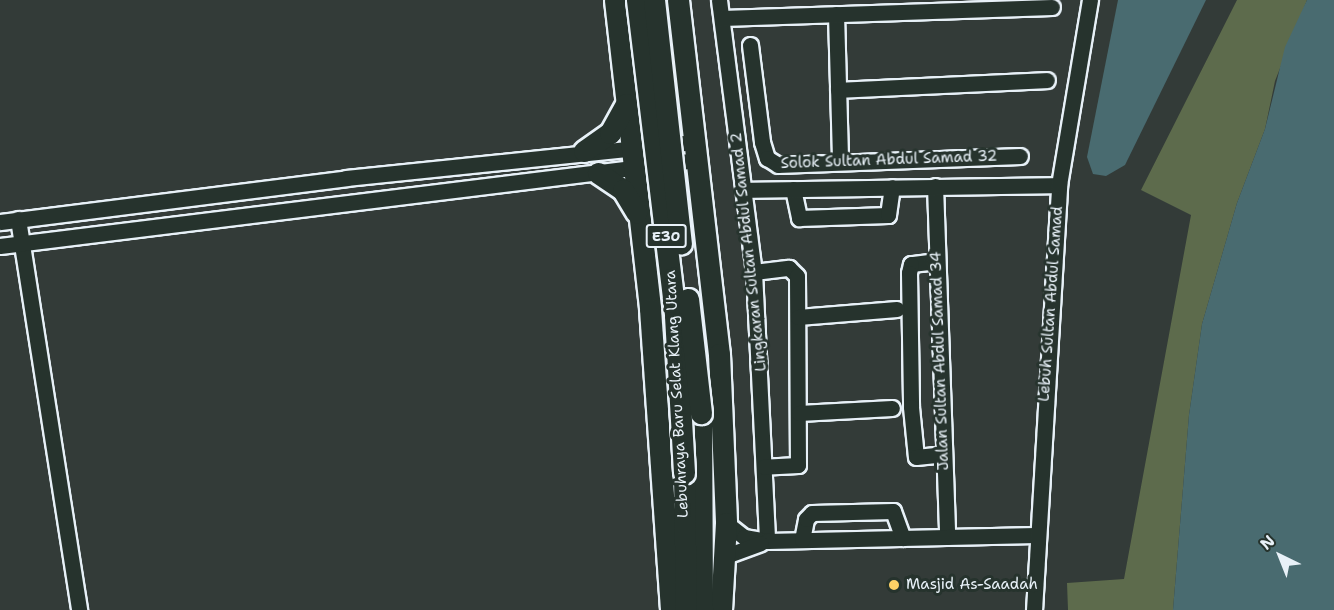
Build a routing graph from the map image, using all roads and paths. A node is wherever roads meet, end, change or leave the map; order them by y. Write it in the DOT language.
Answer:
graph roads {
  1 [pos="615,0"];
  2 [pos="637,0"];
  3 [pos="654,0"];
  4 [pos="678,0"];
  5 [pos="719,0"];
  6 [pos="1090,0"];
  7 [pos="956,5"];
  8 [pos="882,6"];
  9 [pos="1052,7"];
  10 [pos="836,14"];
  11 [pos="722,18"];
  12 [pos="750,45"];
  13 [pos="1047,80"];
  14 [pos="838,90"];
  15 [pos="626,104"];
  16 [pos="632,147"];
  17 [pos="584,151"];
  18 [pos="695,151"];
  19 [pos="1020,156"];
  20 [pos="840,161"];
  21 [pos="635,169"];
  22 [pos="598,173"];
  23 [pos="1059,185"];
  24 [pos="935,186"];
  25 [pos="892,187"];
  26 [pos="793,189"];
  27 [pos="744,190"];
  28 [pos="224,194"];
  29 [pos="227,217"];
  30 [pos="18,219"];
  31 [pos="640,220"];
  32 [pos="0,222"];
  33 [pos="22,243"];
  34 [pos="0,246"];
  35 [pos="937,261"];
  36 [pos="754,272"];
  37 [pos="897,309"];
  38 [pos="798,317"];
  39 [pos="892,408"];
  40 [pos="800,413"];
  41 [pos="943,454"];
  42 [pos="764,467"];
  43 [pos="726,522"];
  44 [pos="1036,535"];
  45 [pos="947,537"];
  46 [pos="903,538"];
  47 [pos="802,540"];
  48 [pos="767,541"];
  49 [pos="723,557"];
  50 [pos="79,610"];
  51 [pos="671,610"];
  52 [pos="686,610"];
  53 [pos="702,610"];
  54 [pos="721,610"];
  55 [pos="1034,610"];
  1 -- 15 [label="highway"];
  2 -- 52 [label="highway, Lebuhraya Baru Selat Klang Utara / E30, bridge"];
  3 -- 53 [label="highway, Lebuhraya Baru Selat Klang Utara / E30, bridge"];
  4 -- 18 [label="highway"];
  5 -- 11 [label="street, Lingkaran Sultan Abdul Samad 2"];
  6 -- 23 [label="street, Lebuh Sultan Abdul Samad"];
  7 -- 8 [label="street"];
  7 -- 9 [label="street"];
  8 -- 10 [label="street"];
  10 -- 11 [label="street"];
  10 -- 14 [label="street"];
  11 -- 27 [label="street, Lingkaran Sultan Abdul Samad 2"];
  12 -- 20 [label="street, Solok Sultan Abdul Samad 32"];
  13 -- 14 [label="street"];
  14 -- 20 [label="street"];
  15 -- 16 [label="highway"];
  15 -- 17 [label="highway"];
  16 -- 17 [label="street"];
  16 -- 18 [label="street"];
  16 -- 21 [label="highway"];
  17 -- 28 [label="street"];
  18 -- 21 [label="street"];
  18 -- 43 [label="highway"];
  19 -- 20 [label="street, Solok Sultan Abdul Samad 32"];
  21 -- 22 [label="street"];
  21 -- 31 [label="highway"];
  22 -- 29 [label="street"];
  22 -- 31 [label="highway"];
  23 -- 24 [label="street"];
  23 -- 44 [label="street, Lebuh Sultan Abdul Samad"];
  24 -- 25 [label="street"];
  24 -- 35 [label="street, Jalan Sultan Abdul Samad 34"];
  25 -- 26 [label="street"];
  25 -- 26 [label="street"];
  26 -- 27 [label="street"];
  27 -- 36 [label="street, Lingkaran Sultan Abdul Samad 2"];
  28 -- 29 [label="street"];
  28 -- 30 [label="street"];
  29 -- 33 [label="street"];
  30 -- 32 [label="street"];
  30 -- 33 [label="street"];
  31 -- 51 [label="highway"];
  33 -- 34 [label="street"];
  33 -- 50 [label="street"];
  35 -- 41 [label="street, Jalan Sultan Abdul Samad 34"];
  35 -- 41 [label="street"];
  36 -- 38 [label="street"];
  36 -- 42 [label="street, Lingkaran Sultan Abdul Samad 2"];
  37 -- 38 [label="street"];
  38 -- 40 [label="street"];
  39 -- 40 [label="street"];
  40 -- 42 [label="street"];
  41 -- 45 [label="street, Jalan Sultan Abdul Samad 34"];
  42 -- 48 [label="street, Lingkaran Sultan Abdul Samad 2"];
  43 -- 48 [label="street"];
  43 -- 49 [label="highway"];
  44 -- 45 [label="street"];
  44 -- 55 [label="street, Lebuh Sultan Abdul Samad"];
  45 -- 46 [label="street"];
  46 -- 47 [label="street"];
  46 -- 47 [label="street"];
  47 -- 48 [label="street"];
  48 -- 49 [label="street"];
  49 -- 54 [label="highway"];
}
